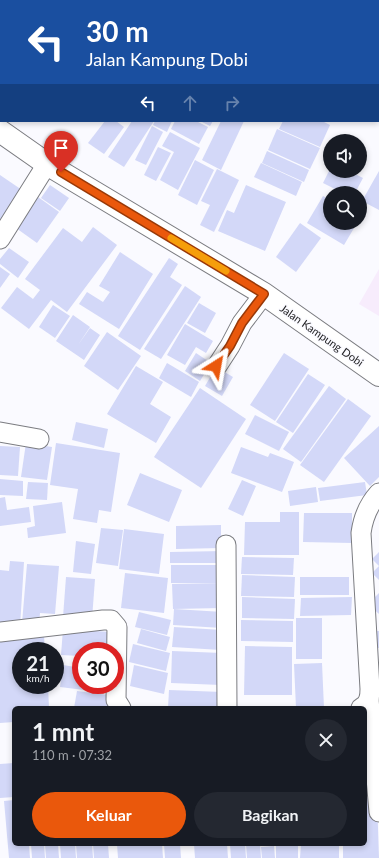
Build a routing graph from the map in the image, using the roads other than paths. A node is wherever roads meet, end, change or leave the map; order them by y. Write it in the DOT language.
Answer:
graph roads {
  1 [pos="0,131"];
  2 [pos="47,164"];
  3 [pos="0,239"];
  4 [pos="264,294"];
  5 [pos="216,366"];
  6 [pos="379,374"];
  7 [pos="0,432"];
  8 [pos="39,439"];
  9 [pos="379,492"];
  10 [pos="226,545"];
  11 [pos="0,632"];
  12 [pos="365,704"];
  13 [pos="120,706"];
  14 [pos="226,706"];
  15 [pos="367,719"];
  16 [pos="379,812"];
  1 -- 2 [label="street, Jalan Kampung Dobi"];
  2 -- 3 [label="street"];
  2 -- 4 [label="street, Jalan Kampung Dobi"];
  4 -- 5 [label="street"];
  4 -- 6 [label="street, Jalan Kampung Dobi"];
  7 -- 8 [label="street"];
  9 -- 12 [label="street"];
  10 -- 14 [label="street"];
  11 -- 13 [label="street"];
  15 -- 16 [label="street"];
}
